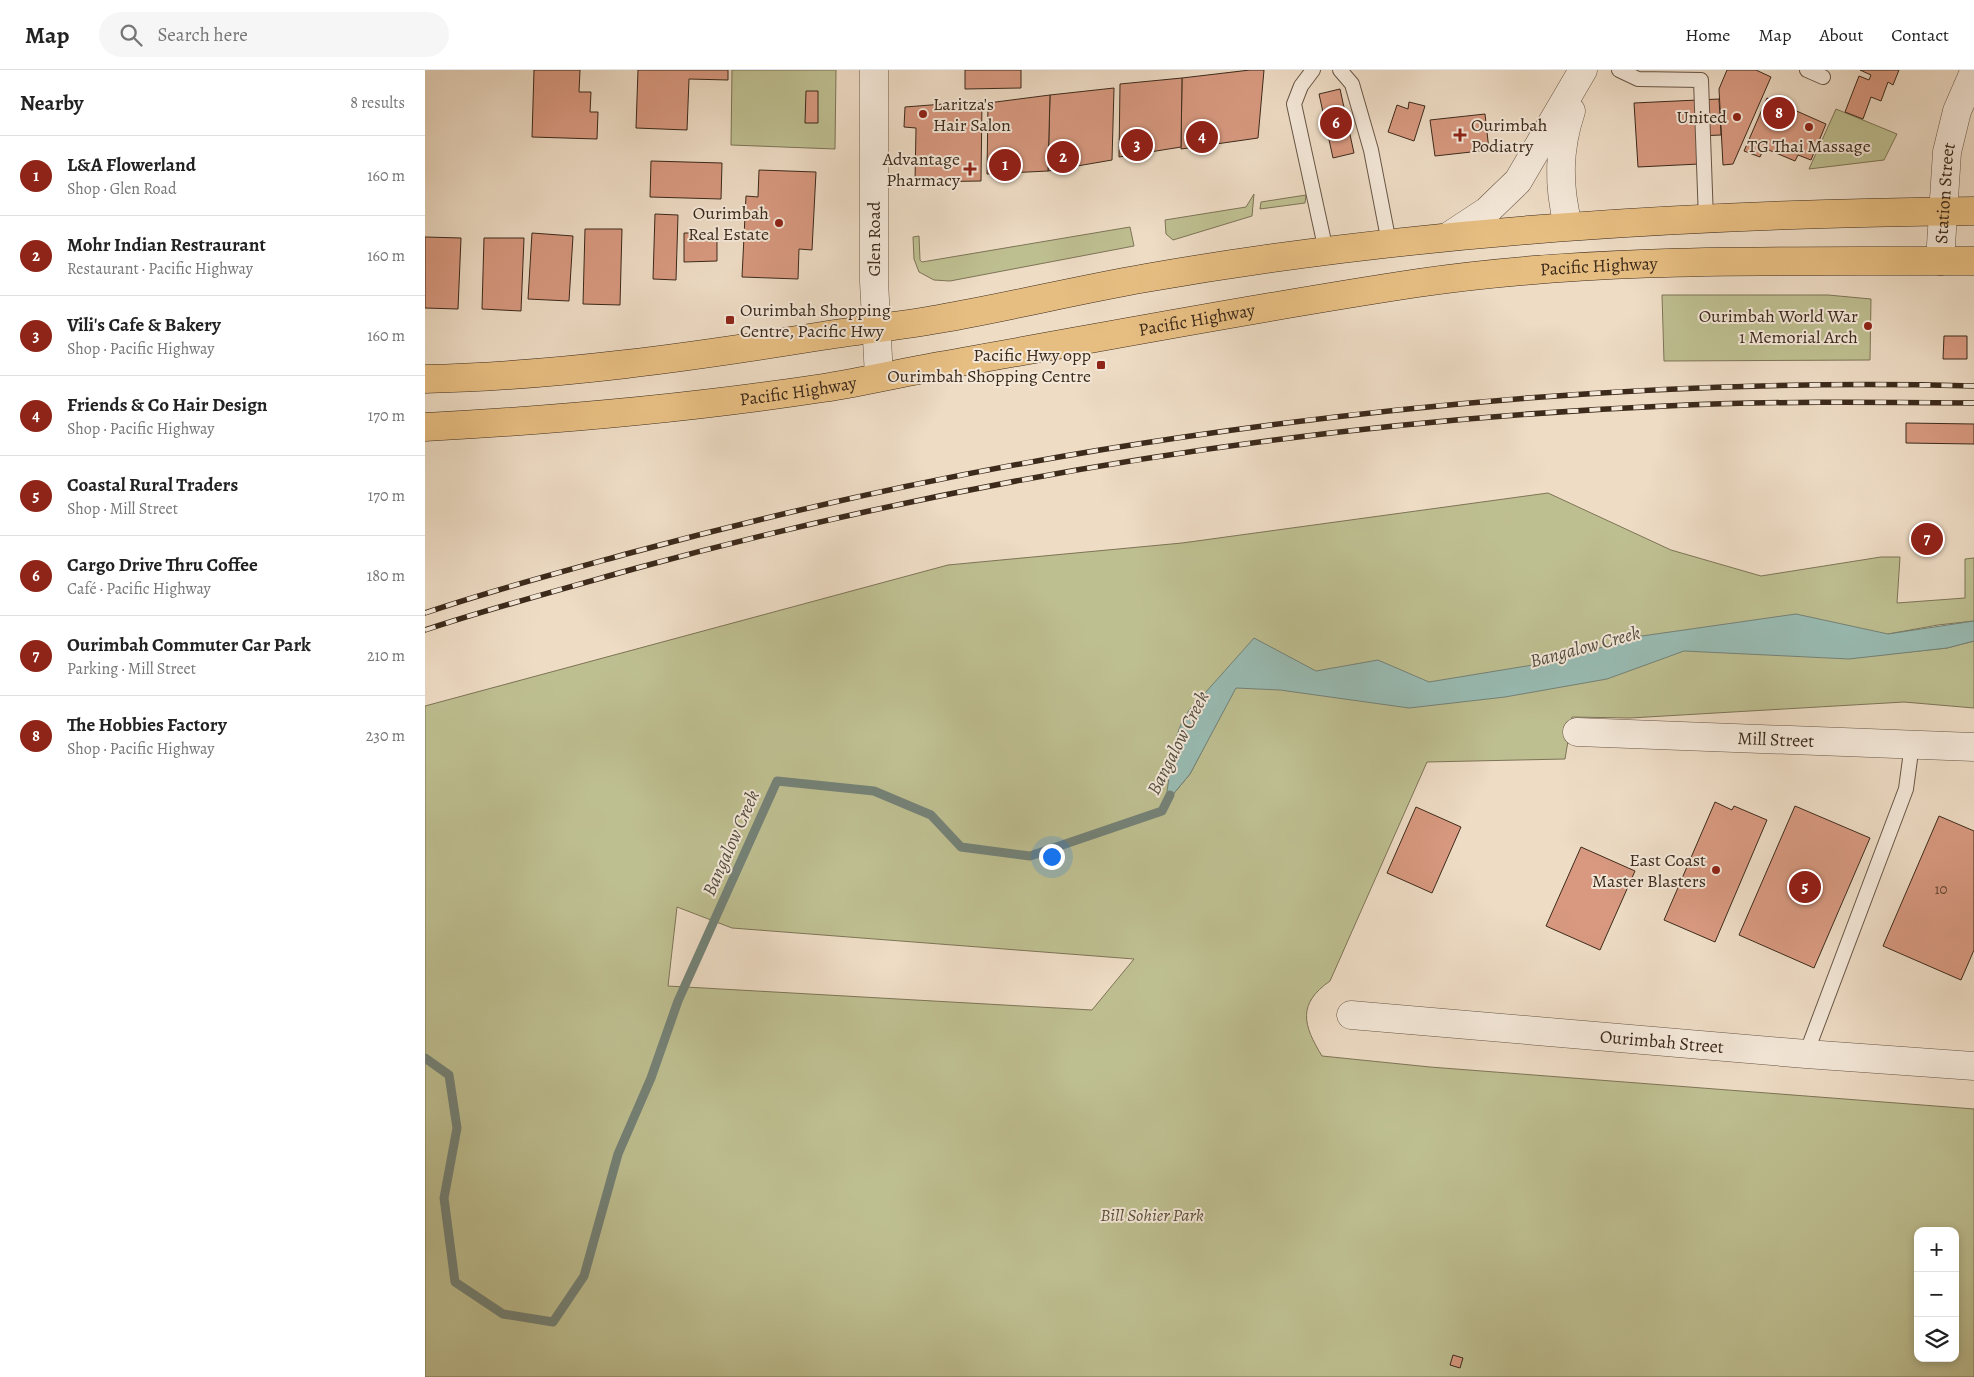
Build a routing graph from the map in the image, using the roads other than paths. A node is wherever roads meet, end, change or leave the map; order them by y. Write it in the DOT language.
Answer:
graph roads {
  1 [pos="874,70"];
  2 [pos="1313,70"];
  3 [pos="1340,70"];
  4 [pos="1584,70"];
  5 [pos="1619,70"];
  6 [pos="1807,70"];
  7 [pos="1974,72"];
  8 [pos="1823,77"];
  9 [pos="1942,211"];
  10 [pos="1974,211"];
  11 [pos="1706,220"];
  12 [pos="1568,225"];
  13 [pos="1449,236"];
  14 [pos="1389,243"];
  15 [pos="1326,251"];
  16 [pos="1974,260"];
  17 [pos="1940,261"];
  18 [pos="875,328"];
  19 [pos="879,377"];
  20 [pos="425,379"];
  21 [pos="425,427"];
  22 [pos="1577,732"];
  23 [pos="1912,744"];
  24 [pos="1974,747"];
  25 [pos="1351,1015"];
  26 [pos="1806,1054"];
  27 [pos="1974,1066"];
  1 -- 18 [label="street, Glen Road"];
  2 -- 15 [label="lane"];
  3 -- 14 [label="lane"];
  4 -- 12 [label="street"];
  4 -- 13 [label="street"];
  5 -- 11 [label="lane"];
  6 -- 8 [label="lane"];
  7 -- 9 [label="street, Station Street"];
  9 -- 10 [label="main road"];
  9 -- 11 [label="main road"];
  9 -- 17 [label="street, Station Street"];
  11 -- 12 [label="main road"];
  12 -- 13 [label="main road"];
  13 -- 14 [label="main road"];
  14 -- 15 [label="main road"];
  15 -- 18 [label="main road"];
  16 -- 17 [label="main road, Pacific Highway"];
  17 -- 19 [label="main road, Pacific Highway"];
  18 -- 19 [label="street, Glen Road"];
  18 -- 20 [label="main road"];
  19 -- 21 [label="main road, Pacific Highway"];
  22 -- 23 [label="street, Mill Street"];
  23 -- 24 [label="street, Mill Street"];
  23 -- 26 [label="lane"];
  25 -- 26 [label="street, Ourimbah Street"];
  26 -- 27 [label="street, Ourimbah Street"];
}
